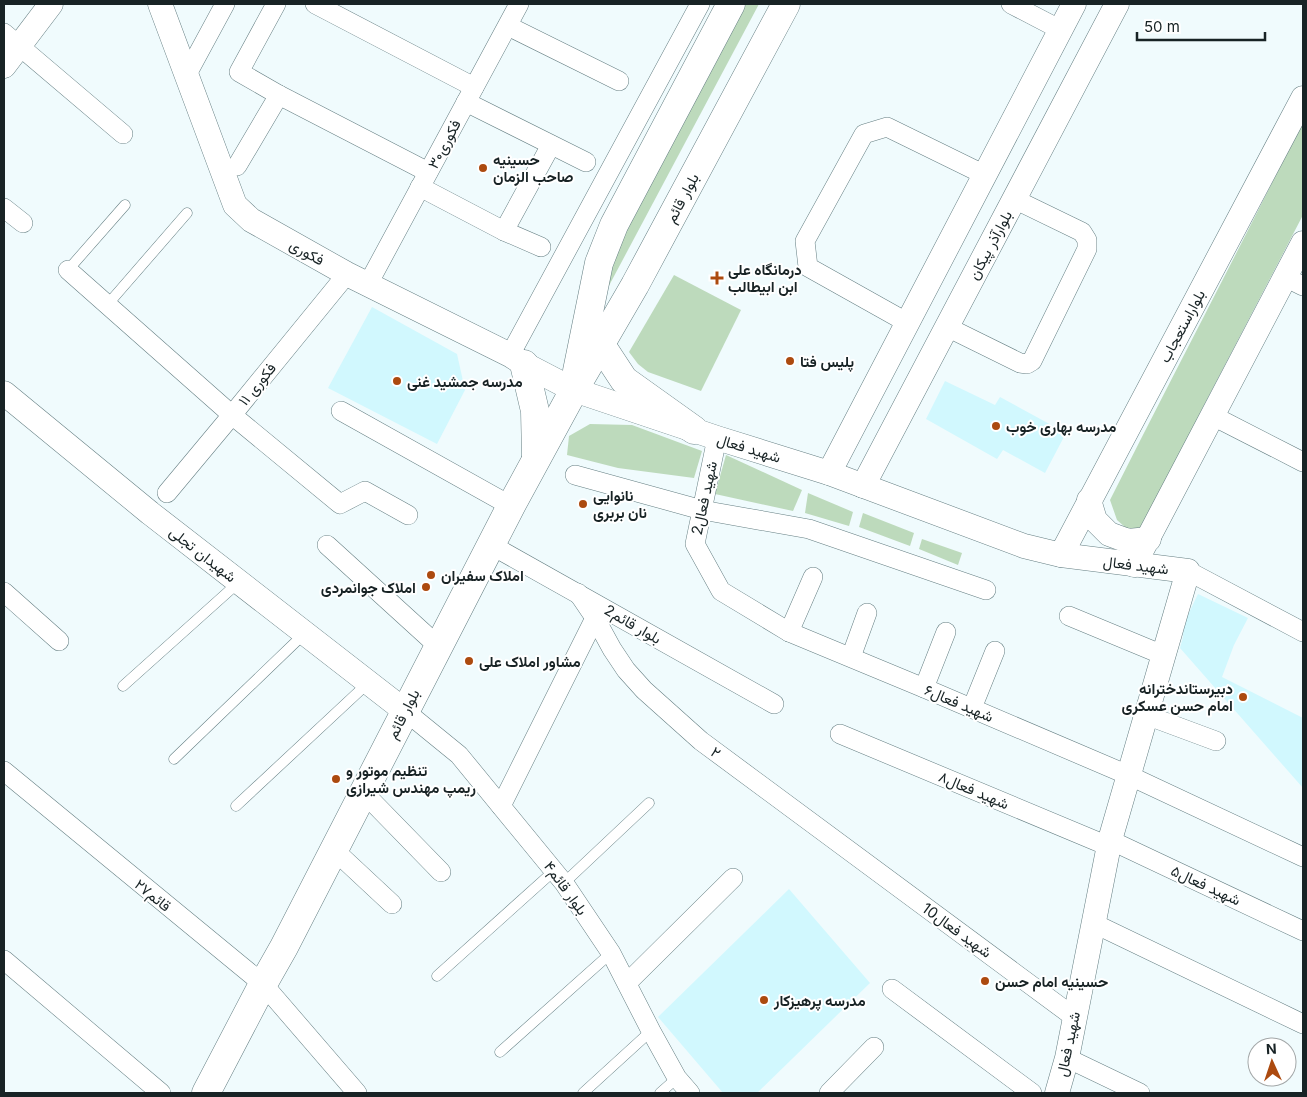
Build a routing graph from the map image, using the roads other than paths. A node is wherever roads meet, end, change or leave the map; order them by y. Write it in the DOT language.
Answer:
graph roads {
  1 [pos="52,4"];
  2 [pos="160,4"];
  3 [pos="225,4"];
  4 [pos="276,4"];
  5 [pos="315,4"];
  6 [pos="520,4"];
  7 [pos="700,4"];
  8 [pos="731,4"];
  9 [pos="786,4"];
  10 [pos="1011,4"];
  11 [pos="1074,4"];
  12 [pos="1117,4"];
  13 [pos="508,26"];
  14 [pos="1061,30"];
  15 [pos="11,40"];
  16 [pos="1094,48"];
  17 [pos="4,66"];
  18 [pos="186,76"];
  19 [pos="618,81"];
  20 [pos="470,94"];
  21 [pos="278,95"];
  22 [pos="1303,98"];
  23 [pos="123,134"];
  24 [pos="551,145"];
  25 [pos="586,162"];
  26 [pos="237,166"];
  27 [pos="985,175"];
  28 [pos="424,179"];
  29 [pos="1014,199"];
  30 [pos="125,206"];
  31 [pos="4,208"];
  32 [pos="187,213"];
  33 [pos="23,223"];
  34 [pos="959,226"];
  35 [pos="504,230"];
  36 [pos="992,240"];
  37 [pos="1303,243"];
  38 [pos="541,247"];
  39 [pos="68,270"];
  40 [pos="357,279"];
  41 [pos="1294,282"];
  42 [pos="108,304"];
  43 [pos="908,322"];
  44 [pos="947,327"];
  45 [pos="600,345"];
  46 [pos="517,360"];
  47 [pos="881,373"];
  48 [pos="915,387"];
  49 [pos="574,390"];
  50 [pos="4,393"];
  51 [pos="341,411"];
  52 [pos="232,414"];
  53 [pos="1213,416"];
  54 [pos="705,434"];
  55 [pos="536,460"];
  56 [pos="1303,462"];
  57 [pos="829,473"];
  58 [pos="574,475"];
  59 [pos="863,486"];
  60 [pos="167,493"];
  61 [pos="1089,500"];
  62 [pos="511,506"];
  63 [pos="702,510"];
  64 [pos="408,515"];
  65 [pos="1148,538"];
  66 [pos="491,544"];
  67 [pos="327,546"];
  68 [pos="1061,555"];
  69 [pos="1134,566"];
  70 [pos="1188,572"];
  71 [pos="813,577"];
  72 [pos="239,582"];
  73 [pos="986,590"];
  74 [pos="4,592"];
  75 [pos="578,593"];
  76 [pos="867,613"];
  77 [pos="1069,616"];
  78 [pos="594,618"];
  79 [pos="789,632"];
  80 [pos="946,632"];
  81 [pos="1303,632"];
  82 [pos="304,633"];
  83 [pos="59,641"];
  84 [pos="438,646"];
  85 [pos="995,651"];
  86 [pos="1163,655"];
  87 [pos="850,657"];
  88 [pos="368,683"];
  89 [pos="123,686"];
  90 [pos="924,688"];
  91 [pos="774,704"];
  92 [pos="972,708"];
  93 [pos="405,711"];
  94 [pos="1146,715"];
  95 [pos="840,734"];
  96 [pos="1216,741"];
  97 [pos="174,759"];
  98 [pos="4,771"];
  99 [pos="1128,775"];
  100 [pos="362,792"];
  101 [pos="649,803"];
  102 [pos="236,806"];
  103 [pos="502,806"];
  104 [pos="1109,843"];
  105 [pos="334,848"];
  106 [pos="1303,857"];
  107 [pos="441,872"];
  108 [pos="560,877"];
  109 [pos="733,878"];
  110 [pos="888,879"];
  111 [pos="392,904"];
  112 [pos="1093,923"];
  113 [pos="1303,931"];
  114 [pos="611,953"];
  115 [pos="4,960"];
  116 [pos="436,976"];
  117 [pos="627,983"];
  118 [pos="263,984"];
  119 [pos="892,989"];
  120 [pos="1074,1017"];
  121 [pos="1303,1024"];
  122 [pos="651,1031"];
  123 [pos="874,1047"];
  124 [pos="500,1052"];
  125 [pos="1067,1058"];
  126 [pos="677,1078"];
  127 [pos="161,1093"];
  128 [pos="206,1093"];
  129 [pos="357,1093"];
  130 [pos="583,1093"];
  131 [pos="660,1093"];
  132 [pos="690,1093"];
  133 [pos="829,1093"];
  134 [pos="1032,1093"];
  135 [pos="1058,1093"];
  136 [pos="1140,1093"];
  1 -- 15 [label="street"];
  2 -- 18 [label="street, فکوری"];
  3 -- 18 [label="street"];
  4 -- 21 [label="street"];
  5 -- 20 [label="street"];
  6 -- 13 [label="street, فکوری۳۰"];
  7 -- 46 [label="street"];
  8 -- 49 [label="main road, بلوار قائم"];
  9 -- 45 [label="main road, بلوار قائم"];
  10 -- 14 [label="street"];
  11 -- 14 [label="street"];
  12 -- 16 [label="street, بلوارآذر پیکان"];
  13 -- 19 [label="street"];
  13 -- 20 [label="street, فکوری۳۰"];
  14 -- 16 [label="street"];
  14 -- 27 [label="street"];
  15 -- 17 [label="street"];
  15 -- 23 [label="street"];
  16 -- 29 [label="street, بلوارآذر پیکان"];
  18 -- 40 [label="street, فکوری"];
  20 -- 24 [label="street"];
  20 -- 28 [label="street, فکوری۳۰"];
  21 -- 26 [label="street"];
  21 -- 28 [label="street"];
  22 -- 61 [label="street, بلواراستعجاب"];
  24 -- 25 [label="street"];
  24 -- 35 [label="street"];
  27 -- 34 [label="street"];
  27 -- 43 [label="street"];
  28 -- 35 [label="street"];
  28 -- 40 [label="street, فکوری۳۰"];
  29 -- 36 [label="street, بلوارآذر پیکان"];
  29 -- 44 [label="street"];
  30 -- 39 [label="lane"];
  31 -- 33 [label="street"];
  32 -- 42 [label="lane"];
  34 -- 36 [label="street"];
  34 -- 43 [label="street"];
  35 -- 38 [label="street"];
  36 -- 44 [label="street, بلوارآذر پیکان"];
  37 -- 41 [label="street"];
  39 -- 42 [label="street"];
  40 -- 46 [label="street, فکوری"];
  40 -- 52 [label="street, فکوری ۱۱"];
  41 -- 53 [label="street"];
  42 -- 52 [label="street"];
  43 -- 47 [label="street"];
  44 -- 48 [label="street, بلوارآذر پیکان"];
  45 -- 49 [label="main road, بلوار قائم"];
  45 -- 54 [label="main road"];
  46 -- 49 [label="street, فکوری"];
  46 -- 55 [label="main road"];
  47 -- 48 [label="street"];
  47 -- 57 [label="street"];
  48 -- 59 [label="street, بلوارآذر پیکان"];
  49 -- 54 [label="street, شهید فعال"];
  49 -- 55 [label="main road, بلوار قائم"];
  50 -- 72 [label="street, شهیدان تجلی"];
  51 -- 62 [label="street"];
  52 -- 60 [label="street, فکوری ۱۱"];
  52 -- 64 [label="street"];
  53 -- 56 [label="street"];
  53 -- 65 [label="street"];
  54 -- 57 [label="street, شهید فعال"];
  54 -- 63 [label="street, شهید فعال2"];
  55 -- 62 [label="main road, بلوار قائم"];
  57 -- 59 [label="street, شهید فعال"];
  58 -- 63 [label="street"];
  59 -- 68 [label="street, شهید فعال"];
  61 -- 65 [label="street"];
  61 -- 68 [label="street, بلواراستعجاب"];
  62 -- 66 [label="main road, بلوار قائم"];
  63 -- 73 [label="street"];
  63 -- 79 [label="street, شهید فعال2"];
  65 -- 69 [label="street"];
  66 -- 75 [label="street, 2بلوار قائم"];
  66 -- 84 [label="main road, بلوار قائم"];
  67 -- 84 [label="street"];
  68 -- 69 [label="street, شهید فعال"];
  69 -- 70 [label="street, شهید فعال"];
  70 -- 81 [label="street"];
  70 -- 86 [label="street, شهید فعال"];
  71 -- 79 [label="street"];
  72 -- 82 [label="street, شهیدان تجلی"];
  72 -- 89 [label="lane"];
  74 -- 83 [label="street"];
  75 -- 78 [label="street, ۲"];
  75 -- 91 [label="street, 2بلوار قائم"];
  76 -- 87 [label="street"];
  77 -- 86 [label="street"];
  78 -- 103 [label="street"];
  78 -- 110 [label="street, ۲"];
  79 -- 87 [label="street, شهید فعال۶"];
  80 -- 90 [label="street"];
  82 -- 88 [label="street, شهیدان تجلی"];
  82 -- 97 [label="lane"];
  84 -- 93 [label="main road, بلوار قائم"];
  85 -- 92 [label="street"];
  86 -- 94 [label="street, شهید فعال"];
  87 -- 90 [label="street, شهید فعال۶"];
  88 -- 93 [label="street, شهیدان تجلی"];
  88 -- 102 [label="lane"];
  90 -- 92 [label="street, شهید فعال۶"];
  92 -- 99 [label="street, شهید فعال۶"];
  93 -- 100 [label="main road, بلوار قائم"];
  93 -- 103 [label="street, بلوار قائم۴"];
  94 -- 96 [label="street"];
  94 -- 99 [label="street, شهید فعال"];
  95 -- 104 [label="street, شهید فعال۸"];
  98 -- 118 [label="street, قائم۲۷"];
  99 -- 104 [label="street, شهید فعال"];
  99 -- 106 [label="street, شهید فعال۶"];
  100 -- 105 [label="main road, بلوار قائم"];
  100 -- 107 [label="street"];
  101 -- 108 [label="lane"];
  103 -- 108 [label="street, بلوار قائم۴"];
  104 -- 112 [label="street, شهید فعال"];
  104 -- 113 [label="street, شهید فعال۵"];
  105 -- 111 [label="street"];
  105 -- 118 [label="main road, بلوار قائم"];
  108 -- 114 [label="street, بلوار قائم۴"];
  108 -- 116 [label="lane"];
  109 -- 117 [label="street"];
  110 -- 120 [label="street, 10شهید فعال"];
  112 -- 120 [label="street, شهید فعال"];
  112 -- 121 [label="street"];
  114 -- 117 [label="street, بلوار قائم۴"];
  114 -- 124 [label="lane"];
  115 -- 127 [label="street"];
  117 -- 122 [label="street, بلوار قائم۴"];
  118 -- 128 [label="main road, بلوار قائم"];
  118 -- 129 [label="street, قائم۲۷"];
  119 -- 134 [label="street"];
  120 -- 125 [label="street, شهید فعال"];
  122 -- 126 [label="street, بلوار قائم۴"];
  122 -- 130 [label="lane"];
  123 -- 133 [label="street"];
  125 -- 135 [label="street, شهید فعال"];
  125 -- 136 [label="street"];
  126 -- 131 [label="lane"];
  126 -- 132 [label="street, بلوار قائم۴"];
}
